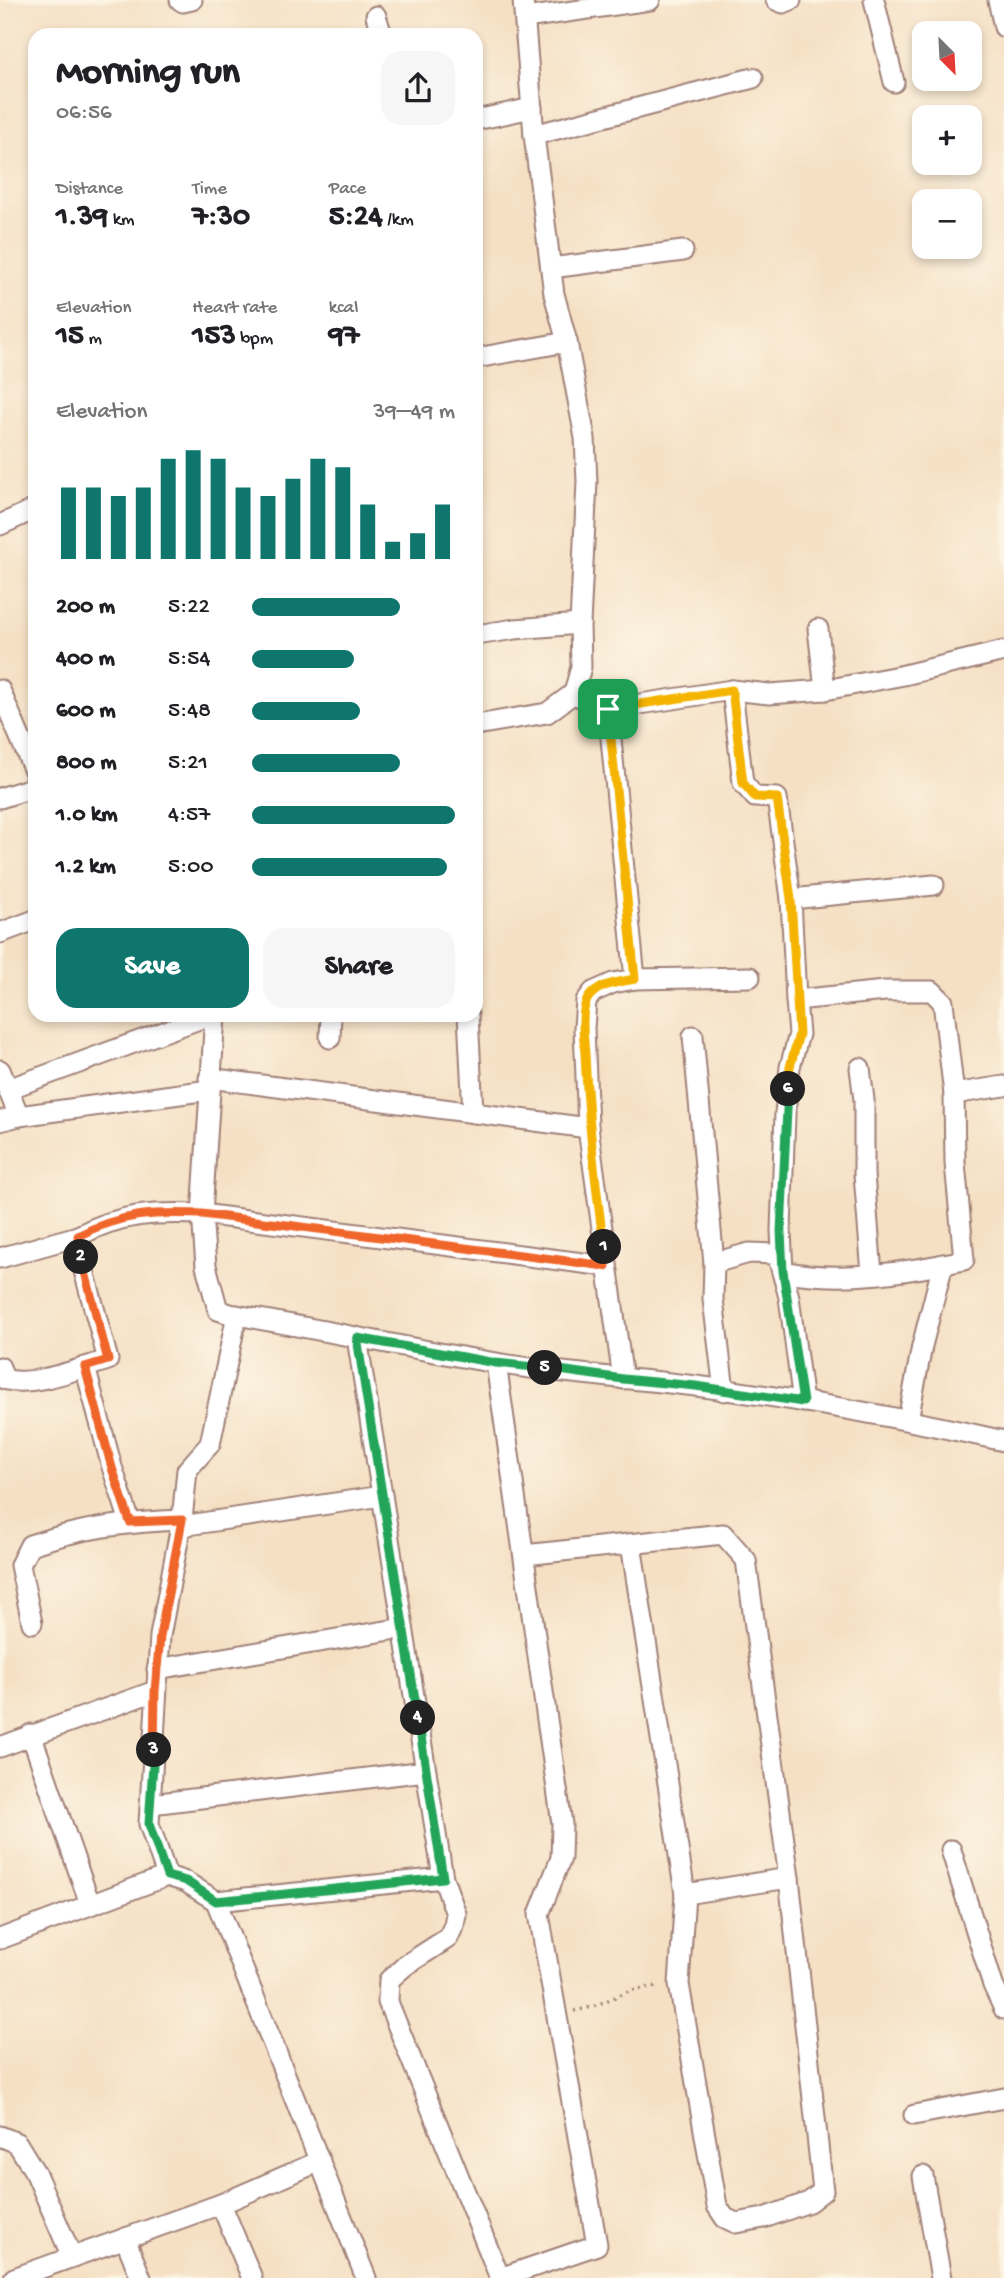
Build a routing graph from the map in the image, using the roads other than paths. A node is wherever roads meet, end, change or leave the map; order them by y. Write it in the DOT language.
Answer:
graph roads {
  1 [pos="180,0"];
  2 [pos="192,0"];
  3 [pos="650,0"];
  4 [pos="776,0"];
  5 [pos="791,0"];
  6 [pos="874,0"];
  7 [pos="998,0"];
  8 [pos="524,9"];
  9 [pos="376,16"];
  10 [pos="1004,27"];
  11 [pos="380,28"];
  12 [pos="753,78"];
  13 [pos="894,82"];
  14 [pos="532,108"];
  15 [pos="483,118"];
  16 [pos="534,135"];
  17 [pos="682,251"];
  18 [pos="551,268"];
  19 [pos="566,342"];
  20 [pos="483,357"];
  21 [pos="28,512"];
  22 [pos="0,524"];
  23 [pos="580,624"];
  24 [pos="818,629"];
  25 [pos="483,634"];
  26 [pos="1004,651"];
  27 [pos="0,690"];
  28 [pos="732,690"];
  29 [pos="825,691"];
  30 [pos="574,693"];
  31 [pos="608,709"];
  32 [pos="483,724"];
  33 [pos="28,741"];
  34 [pos="28,789"];
  35 [pos="0,798"];
  36 [pos="934,885"];
  37 [pos="791,899"];
  38 [pos="28,923"];
  39 [pos="0,933"];
  40 [pos="750,977"];
  41 [pos="635,979"];
  42 [pos="796,1000"];
  43 [pos="193,1022"];
  44 [pos="212,1022"];
  45 [pos="331,1022"];
  46 [pos="468,1022"];
  47 [pos="693,1036"];
  48 [pos="330,1038"];
  49 [pos="860,1068"];
  50 [pos="0,1070"];
  51 [pos="209,1084"];
  52 [pos="1004,1086"];
  53 [pos="8,1089"];
  54 [pos="954,1094"];
  55 [pos="473,1113"];
  56 [pos="9,1119"];
  57 [pos="588,1128"];
  58 [pos="202,1214"];
  59 [pos="78,1236"];
  60 [pos="0,1258"];
  61 [pos="714,1263"];
  62 [pos="943,1264"];
  63 [pos="606,1266"];
  64 [pos="783,1271"];
  65 [pos="872,1274"];
  66 [pos="237,1315"];
  67 [pos="357,1338"];
  68 [pos="496,1363"];
  69 [pos="0,1367"];
  70 [pos="85,1367"];
  71 [pos="623,1379"];
  72 [pos="724,1391"];
  73 [pos="803,1402"];
  74 [pos="908,1420"];
  75 [pos="1004,1441"];
  76 [pos="383,1496"];
  77 [pos="130,1522"];
  78 [pos="181,1523"];
  79 [pos="631,1544"];
  80 [pos="524,1555"];
  81 [pos="32,1623"];
  82 [pos="403,1628"];
  83 [pos="157,1669"];
  84 [pos="155,1691"];
  85 [pos="31,1734"];
  86 [pos="0,1747"];
  87 [pos="426,1771"];
  88 [pos="151,1804"];
  89 [pos="951,1850"];
  90 [pos="167,1876"];
  91 [pos="443,1878"];
  92 [pos="789,1878"];
  93 [pos="685,1894"];
  94 [pos="216,1901"];
  95 [pos="90,1904"];
  96 [pos="0,1939"];
  97 [pos="1004,2009"];
  98 [pos="1004,2098"];
  99 [pos="914,2115"];
  100 [pos="0,2136"];
  101 [pos="320,2161"];
  102 [pos="923,2176"];
  103 [pos="221,2204"];
  104 [pos="125,2238"];
  105 [pos="72,2257"];
  106 [pos="14,2278"];
  107 [pos="141,2278"];
  108 [pos="252,2278"];
  109 [pos="366,2278"];
  110 [pos="500,2278"];
  111 [pos="941,2278"];
  1 -- 2 [label="street"];
  3 -- 8 [label="street"];
  4 -- 5 [label="street"];
  6 -- 13 [label="street"];
  7 -- 10 [label="street"];
  8 -- 14 [label="street"];
  9 -- 11 [label="street"];
  12 -- 16 [label="street"];
  14 -- 15 [label="street"];
  14 -- 16 [label="street"];
  16 -- 18 [label="street"];
  17 -- 18 [label="street"];
  18 -- 19 [label="street"];
  19 -- 20 [label="street"];
  19 -- 23 [label="street"];
  21 -- 22 [label="street"];
  23 -- 25 [label="street"];
  23 -- 30 [label="street"];
  24 -- 29 [label="street"];
  26 -- 29 [label="street"];
  27 -- 33 [label="street"];
  28 -- 29 [label="street"];
  28 -- 31 [label="street"];
  28 -- 37 [label="street"];
  30 -- 31 [label="street"];
  30 -- 32 [label="street"];
  31 -- 41 [label="street"];
  34 -- 35 [label="street"];
  36 -- 37 [label="street"];
  37 -- 42 [label="street"];
  38 -- 39 [label="street"];
  40 -- 41 [label="street"];
  41 -- 57 [label="street"];
  42 -- 54 [label="street"];
  42 -- 64 [label="street"];
  43 -- 53 [label="street"];
  44 -- 51 [label="street"];
  45 -- 48 [label="street"];
  46 -- 55 [label="street"];
  47 -- 61 [label="street"];
  49 -- 65 [label="street"];
  50 -- 53 [label="street"];
  51 -- 55 [label="street"];
  51 -- 56 [label="street"];
  51 -- 58 [label="street"];
  52 -- 54 [label="street"];
  53 -- 56 [label="street"];
  54 -- 62 [label="street"];
  55 -- 57 [label="street"];
  57 -- 63 [label="street"];
  58 -- 59 [label="street"];
  58 -- 63 [label="street"];
  58 -- 66 [label="street"];
  59 -- 60 [label="street"];
  59 -- 70 [label="street"];
  61 -- 64 [label="street"];
  61 -- 72 [label="street"];
  62 -- 65 [label="street"];
  62 -- 74 [label="street"];
  63 -- 71 [label="street"];
  64 -- 65 [label="street"];
  64 -- 73 [label="street"];
  66 -- 67 [label="street"];
  66 -- 78 [label="street"];
  67 -- 68 [label="street"];
  67 -- 76 [label="street"];
  68 -- 71 [label="street"];
  68 -- 80 [label="street"];
  69 -- 70 [label="street"];
  70 -- 77 [label="street"];
  71 -- 72 [label="street"];
  72 -- 73 [label="street"];
  73 -- 74 [label="street"];
  74 -- 75 [label="street"];
  76 -- 78 [label="street"];
  76 -- 82 [label="street"];
  77 -- 78 [label="street"];
  77 -- 81 [label="street"];
  78 -- 83 [label="street"];
  79 -- 80 [label="street"];
  79 -- 92 [label="street"];
  79 -- 93 [label="street"];
  80 -- 110 [label="street"];
  82 -- 83 [label="street"];
  82 -- 87 [label="street"];
  83 -- 84 [label="street"];
  84 -- 85 [label="street"];
  84 -- 88 [label="street"];
  85 -- 86 [label="street"];
  85 -- 95 [label="street"];
  87 -- 88 [label="street"];
  87 -- 91 [label="street"];
  88 -- 90 [label="street"];
  89 -- 97 [label="street"];
  90 -- 94 [label="street"];
  90 -- 95 [label="street"];
  91 -- 94 [label="street"];
  91 -- 110 [label="street"];
  92 -- 93 [label="street"];
  92 -- 93 [label="street"];
  94 -- 101 [label="street"];
  95 -- 96 [label="street"];
  98 -- 99 [label="street"];
  100 -- 105 [label="street"];
  101 -- 103 [label="street"];
  101 -- 109 [label="street"];
  102 -- 111 [label="street"];
  103 -- 104 [label="street"];
  103 -- 108 [label="street"];
  104 -- 105 [label="street"];
  104 -- 107 [label="street"];
  105 -- 106 [label="street"];
}
